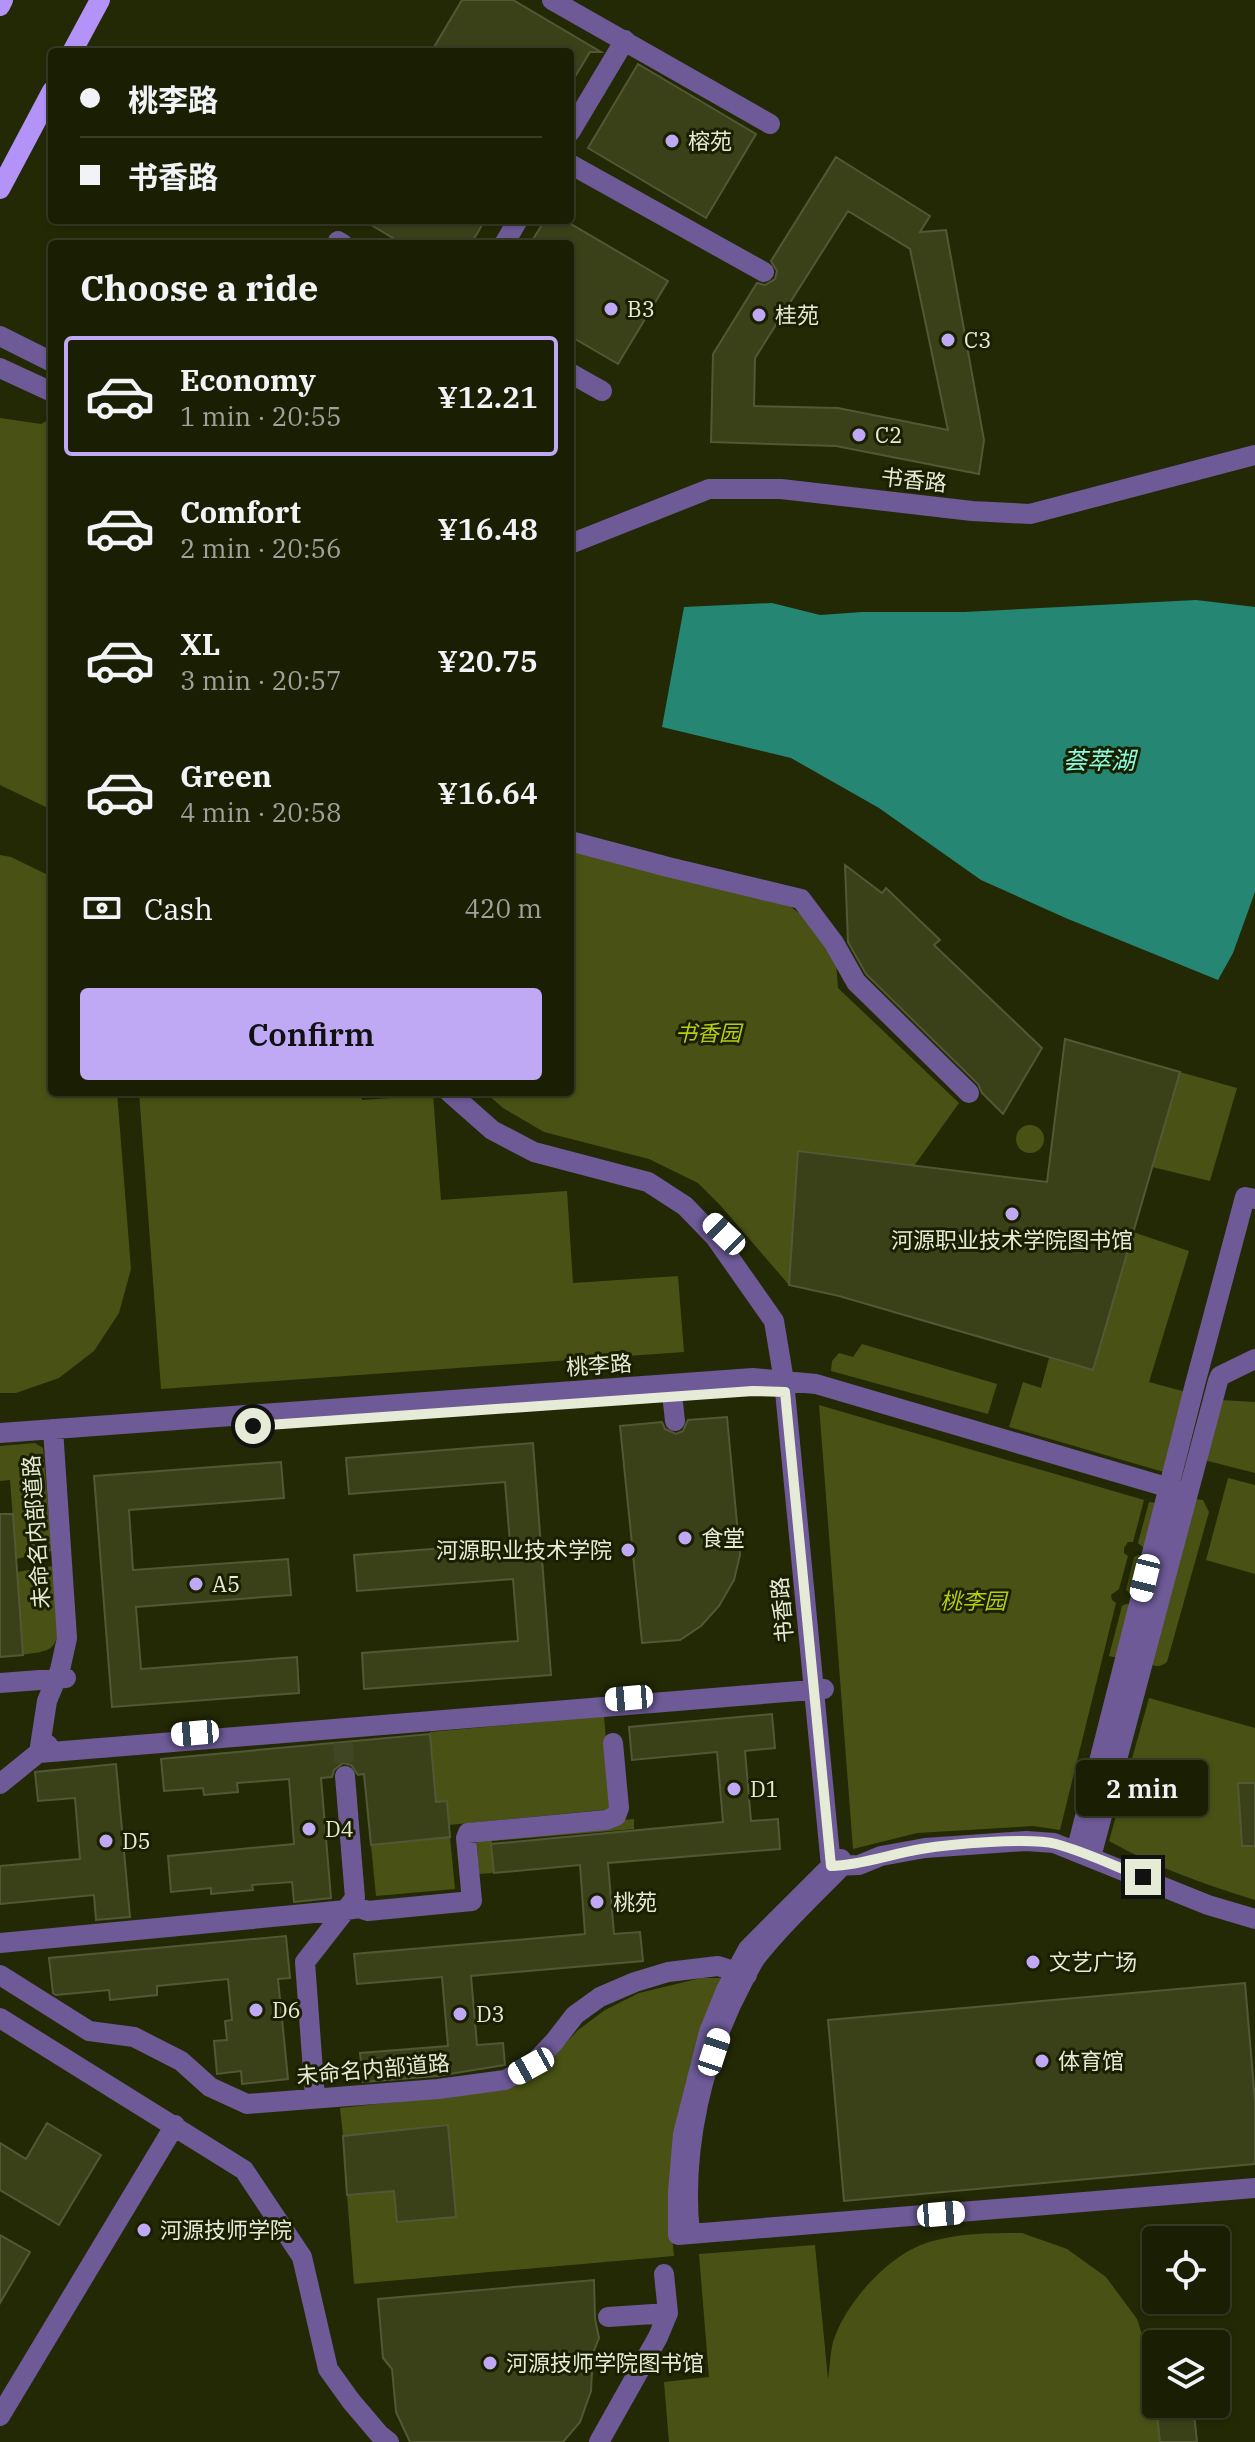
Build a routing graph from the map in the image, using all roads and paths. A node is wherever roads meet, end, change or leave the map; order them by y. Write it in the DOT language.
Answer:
graph roads {
  1 [pos="3,0"];
  2 [pos="100,0"];
  3 [pos="552,0"];
  4 [pos="0,6"];
  5 [pos="625,40"];
  6 [pos="74,48"];
  7 [pos="48,99"];
  8 [pos="770,124"];
  9 [pos="574,125"];
  10 [pos="574,166"];
  11 [pos="0,189"];
  12 [pos="764,272"];
  13 [pos="0,336"];
  14 [pos="48,360"];
  15 [pos="0,368"];
  16 [pos="574,375"];
  17 [pos="48,390"];
  18 [pos="602,391"];
  19 [pos="1255,455"];
  20 [pos="1255,469"];
  21 [pos="574,542"];
  22 [pos="574,555"];
  23 [pos="574,842"];
  24 [pos="969,1093"];
  25 [pos="454,1096"];
  26 [pos="468,1096"];
  27 [pos="1255,1199"];
  28 [pos="1255,1359"];
  29 [pos="790,1387"];
  30 [pos="672,1390"];
  31 [pos="675,1421"];
  32 [pos="0,1433"];
  33 [pos="58,1434"];
  34 [pos="0,1443"];
  35 [pos="1177,1496"];
  36 [pos="61,1678"];
  37 [pos="0,1683"];
  38 [pos="820,1686"];
  39 [pos="613,1743"];
  40 [pos="43,1749"];
  41 [pos="351,1776"];
  42 [pos="0,1784"];
  43 [pos="1085,1851"];
  44 [pos="836,1861"];
  45 [pos="1255,1910"];
  46 [pos="352,1914"];
  47 [pos="1255,1919"];
  48 [pos="0,1943"];
  49 [pos="0,1953"];
  50 [pos="741,1973"];
  51 [pos="0,1975"];
  52 [pos="0,2018"];
  53 [pos="0,2032"];
  54 [pos="321,2098"];
  55 [pos="172,2130"];
  56 [pos="1255,2188"];
  57 [pos="664,2274"];
  58 [pos="668,2313"];
  59 [pos="608,2317"];
  60 [pos="0,2416"];
  61 [pos="369,2442"];
  62 [pos="389,2442"];
  63 [pos="599,2442"];
  1 -- 4 [label="main road"];
  2 -- 6 [label="main road"];
  3 -- 5 [label="street"];
  5 -- 8 [label="street"];
  5 -- 9 [label="street"];
  7 -- 11 [label="main road"];
  10 -- 12 [label="street"];
  13 -- 14 [label="street"];
  15 -- 17 [label="street"];
  16 -- 18 [label="street"];
  19 -- 21 [label="street, 书香路"];
  20 -- 22 [label="street, 书香路"];
  23 -- 24 [label="street"];
  25 -- 29 [label="street, 书香路"];
  26 -- 29 [label="street, 书香路"];
  27 -- 35 [label="street"];
  28 -- 35 [label="street"];
  29 -- 30 [label="street, 桃李路"];
  29 -- 35 [label="street, 桃李路"];
  29 -- 38 [label="street, 书香路"];
  30 -- 31 [label="street"];
  30 -- 33 [label="street, 桃李路"];
  32 -- 33 [label="street, 桃李路"];
  33 -- 34 [label="street, 桃李路"];
  33 -- 36 [label="street, 未命名内部道路"];
  35 -- 43 [label="street"];
  36 -- 37 [label="street"];
  36 -- 40 [label="street, 未命名内部道路"];
  38 -- 40 [label="street"];
  38 -- 44 [label="street, 书香路"];
  39 -- 46 [label="street"];
  40 -- 42 [label="street"];
  41 -- 46 [label="street"];
  43 -- 44 [label="street"];
  43 -- 45 [label="street"];
  43 -- 47 [label="street"];
  44 -- 50 [label="street"];
  46 -- 48 [label="street"];
  46 -- 49 [label="street"];
  46 -- 54 [label="street"];
  50 -- 54 [label="street, 未命名内部道路"];
  50 -- 56 [label="street"];
  51 -- 54 [label="street, 未命名内部道路"];
  52 -- 55 [label="street"];
  53 -- 55 [label="street"];
  55 -- 60 [label="street"];
  55 -- 61 [label="street"];
  55 -- 62 [label="street"];
  57 -- 58 [label="street"];
  58 -- 59 [label="street"];
  58 -- 63 [label="street"];
}
